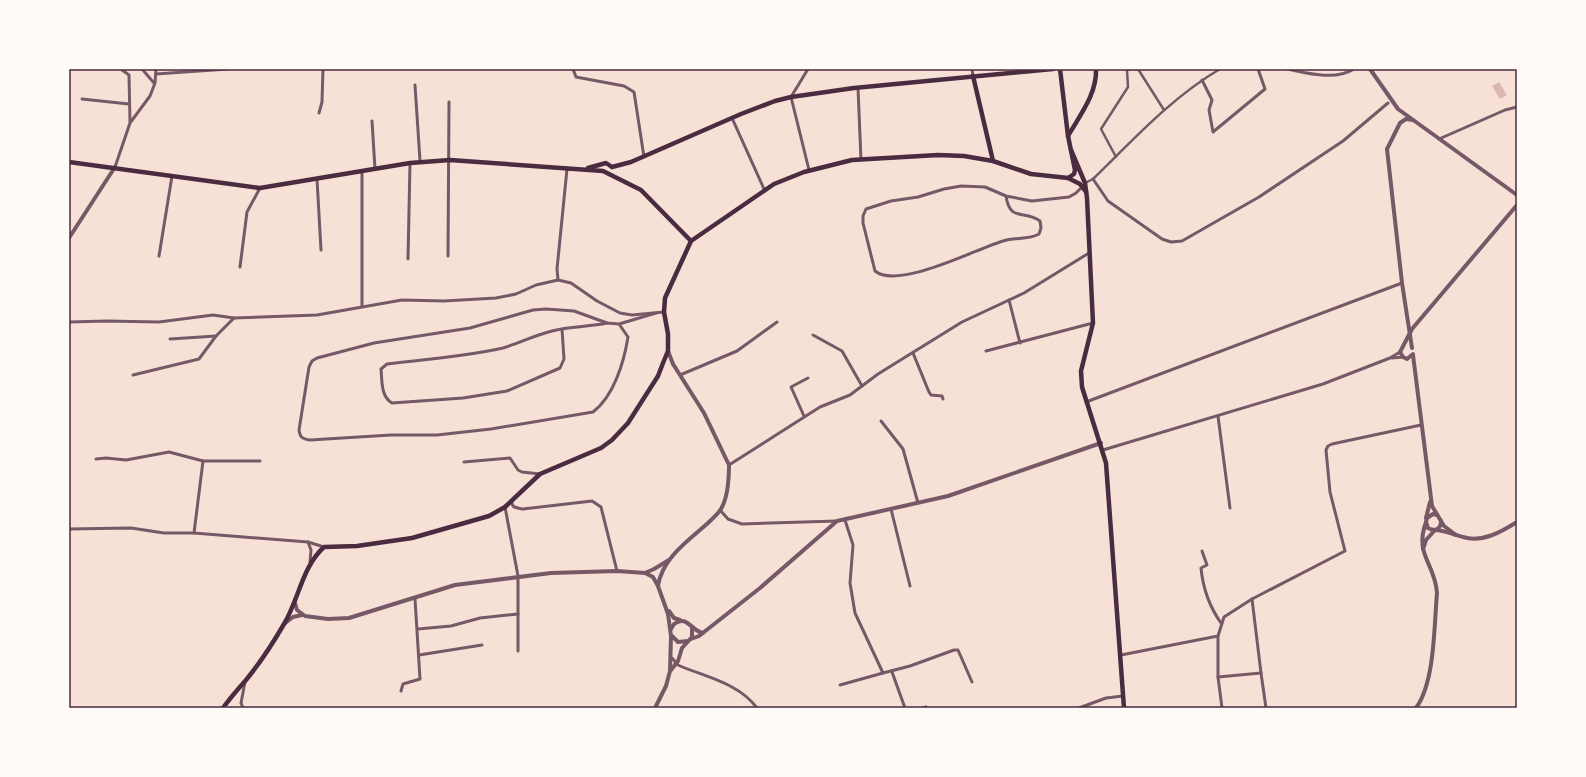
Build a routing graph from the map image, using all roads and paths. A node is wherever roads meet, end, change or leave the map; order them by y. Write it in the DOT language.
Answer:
graph roads {
  1 [pos="142,69"];
  2 [pos="156,69"];
  3 [pos="228,69"];
  4 [pos="323,69"];
  5 [pos="573,69"];
  6 [pos="808,69"];
  7 [pos="972,69"];
  8 [pos="1053,69"];
  9 [pos="1060,69"];
  10 [pos="1096,69"];
  11 [pos="1127,69"];
  12 [pos="1137,69"];
  13 [pos="1220,69"];
  14 [pos="1258,69"];
  15 [pos="1287,69"];
  16 [pos="1313,69"];
  17 [pos="1354,69"];
  18 [pos="1370,69"];
  19 [pos="122,70"];
  20 [pos="156,74"];
  21 [pos="1313,75"];
  22 [pos="973,76"];
  23 [pos="1202,80"];
  24 [pos="155,83"];
  25 [pos="415,85"];
  26 [pos="858,88"];
  27 [pos="791,98"];
  28 [pos="82,100"];
  29 [pos="449,102"];
  30 [pos="1388,103"];
  31 [pos="129,104"];
  32 [pos="1517,107"];
  33 [pos="1164,110"];
  34 [pos="1399,110"];
  35 [pos="319,114"];
  36 [pos="732,118"];
  37 [pos="1413,120"];
  38 [pos="372,121"];
  39 [pos="130,123"];
  40 [pos="1400,123"];
  41 [pos="1068,136"];
  42 [pos="1439,139"];
  43 [pos="1071,150"];
  44 [pos="644,157"];
  45 [pos="1116,157"];
  46 [pos="450,160"];
  47 [pos="861,160"];
  48 [pos="420,161"];
  49 [pos="993,161"];
  50 [pos="69,162"];
  51 [pos="410,163"];
  52 [pos="602,165"];
  53 [pos="115,167"];
  54 [pos="612,167"];
  55 [pos="375,169"];
  56 [pos="567,169"];
  57 [pos="583,170"];
  58 [pos="602,170"];
  59 [pos="809,170"];
  60 [pos="362,172"];
  61 [pos="608,173"];
  62 [pos="172,176"];
  63 [pos="1068,178"];
  64 [pos="317,179"];
  65 [pos="1093,179"];
  66 [pos="1084,185"];
  67 [pos="260,188"];
  68 [pos="764,189"];
  69 [pos="1516,194"];
  70 [pos="1006,196"];
  71 [pos="1517,205"];
  72 [pos="69,238"];
  73 [pos="691,241"];
  74 [pos="321,250"];
  75 [pos="1089,253"];
  76 [pos="159,256"];
  77 [pos="448,256"];
  78 [pos="408,259"];
  79 [pos="240,267"];
  80 [pos="558,280"];
  81 [pos="1402,283"];
  82 [pos="1008,300"];
  83 [pos="362,306"];
  84 [pos="664,312"];
  85 [pos="656,313"];
  86 [pos="234,318"];
  87 [pos="1407,318"];
  88 [pos="69,322"];
  89 [pos="776,322"];
  90 [pos="607,323"];
  91 [pos="1093,323"];
  92 [pos="1417,323"];
  93 [pos="620,324"];
  94 [pos="562,329"];
  95 [pos="1409,333"];
  96 [pos="813,335"];
  97 [pos="216,336"];
  98 [pos="170,339"];
  99 [pos="1020,343"];
  100 [pos="1405,346"];
  101 [pos="1412,348"];
  102 [pos="986,351"];
  103 [pos="668,352"];
  104 [pos="1400,352"];
  105 [pos="913,353"];
  106 [pos="1413,354"];
  107 [pos="1390,358"];
  108 [pos="1405,358"];
  109 [pos="672,362"];
  110 [pos="663,363"];
  111 [pos="1414,367"];
  112 [pos="133,375"];
  113 [pos="680,375"];
  114 [pos="808,378"];
  115 [pos="862,386"];
  116 [pos="943,399"];
  117 [pos="1086,402"];
  118 [pos="804,416"];
  119 [pos="1218,416"];
  120 [pos="881,421"];
  121 [pos="1421,425"];
  122 [pos="1100,443"];
  123 [pos="1103,450"];
  124 [pos="96,459"];
  125 [pos="203,461"];
  126 [pos="260,461"];
  127 [pos="464,462"];
  128 [pos="728,465"];
  129 [pos="540,474"];
  130 [pos="512,499"];
  131 [pos="1430,499"];
  132 [pos="918,503"];
  133 [pos="505,507"];
  134 [pos="1230,508"];
  135 [pos="891,509"];
  136 [pos="720,510"];
  137 [pos="1437,515"];
  138 [pos="845,520"];
  139 [pos="1441,520"];
  140 [pos="837,521"];
  141 [pos="1426,521"];
  142 [pos="1517,522"];
  143 [pos="69,529"];
  144 [pos="1435,530"];
  145 [pos="194,534"];
  146 [pos="1456,535"];
  147 [pos="308,542"];
  148 [pos="324,547"];
  149 [pos="1202,552"];
  150 [pos="1422,552"];
  151 [pos="669,560"];
  152 [pos="310,562"];
  153 [pos="617,571"];
  154 [pos="645,573"];
  155 [pos="518,576"];
  156 [pos="658,586"];
  157 [pos="910,586"];
  158 [pos="415,599"];
  159 [pos="1252,599"];
  160 [pos="295,603"];
  161 [pos="665,607"];
  162 [pos="518,614"];
  163 [pos="302,615"];
  164 [pos="681,620"];
  165 [pos="1221,623"];
  166 [pos="284,624"];
  167 [pos="692,628"];
  168 [pos="418,629"];
  169 [pos="671,630"];
  170 [pos="703,633"];
  171 [pos="671,636"];
  172 [pos="1218,636"];
  173 [pos="690,640"];
  174 [pos="482,645"];
  175 [pos="518,651"];
  176 [pos="419,655"];
  177 [pos="1121,655"];
  178 [pos="672,658"];
  179 [pos="677,662"];
  180 [pos="670,671"];
  181 [pos="892,672"];
  182 [pos="883,673"];
  183 [pos="1261,673"];
  184 [pos="1218,677"];
  185 [pos="246,680"];
  186 [pos="972,682"];
  187 [pos="840,685"];
  188 [pos="401,691"];
  189 [pos="1123,696"];
  190 [pos="222,708"];
  191 [pos="244,708"];
  192 [pos="655,708"];
  193 [pos="757,708"];
  194 [pos="905,708"];
  195 [pos="1079,708"];
  196 [pos="1124,708"];
  197 [pos="1222,708"];
  198 [pos="1266,708"];
  199 [pos="1416,708"];
  1 -- 24 [label="street"];
  2 -- 20 [label="street"];
  3 -- 20 [label="street"];
  4 -- 35 [label="street"];
  5 -- 44 [label="street"];
  6 -- 27 [label="street"];
  7 -- 22 [label="street"];
  8 -- 22 [label="main road"];
  9 -- 41 [label="main road"];
  10 -- 41 [label="main road"];
  11 -- 12 [label="street"];
  11 -- 45 [label="street"];
  12 -- 33 [label="street"];
  13 -- 23 [label="street"];
  14 -- 23 [label="street"];
  15 -- 21 [label="street"];
  16 -- 21 [label="street"];
  17 -- 21 [label="street"];
  18 -- 34 [label="street"];
  19 -- 31 [label="street"];
  20 -- 24 [label="street"];
  22 -- 26 [label="main road"];
  22 -- 49 [label="main road"];
  23 -- 33 [label="street"];
  24 -- 39 [label="street"];
  25 -- 48 [label="street"];
  26 -- 27 [label="main road"];
  26 -- 47 [label="street"];
  27 -- 36 [label="main road"];
  27 -- 59 [label="street"];
  28 -- 31 [label="street"];
  29 -- 46 [label="street"];
  30 -- 65 [label="street"];
  31 -- 39 [label="street"];
  32 -- 42 [label="street"];
  33 -- 45 [label="street"];
  34 -- 37 [label="street"];
  34 -- 40 [label="street"];
  36 -- 44 [label="main road"];
  36 -- 68 [label="street"];
  37 -- 40 [label="street"];
  37 -- 42 [label="street"];
  38 -- 55 [label="street"];
  39 -- 53 [label="street"];
  40 -- 81 [label="street"];
  41 -- 43 [label="main road"];
  42 -- 69 [label="street"];
  43 -- 63 [label="main road"];
  43 -- 66 [label="main road"];
  44 -- 54 [label="main road"];
  45 -- 65 [label="street"];
  46 -- 48 [label="main road"];
  46 -- 56 [label="main road"];
  46 -- 77 [label="street"];
  47 -- 49 [label="main road"];
  47 -- 59 [label="main road"];
  48 -- 51 [label="main road"];
  49 -- 63 [label="main road"];
  50 -- 53 [label="main road"];
  51 -- 55 [label="main road"];
  51 -- 78 [label="street"];
  52 -- 54 [label="main road"];
  52 -- 57 [label="main road"];
  52 -- 58 [label="main road"];
  53 -- 62 [label="main road"];
  53 -- 72 [label="street"];
  54 -- 61 [label="main road"];
  55 -- 60 [label="main road"];
  56 -- 57 [label="main road"];
  56 -- 80 [label="street"];
  57 -- 58 [label="main road"];
  58 -- 61 [label="main road"];
  59 -- 68 [label="main road"];
  60 -- 64 [label="main road"];
  60 -- 83 [label="street"];
  61 -- 73 [label="main road"];
  62 -- 67 [label="main road"];
  62 -- 76 [label="street"];
  63 -- 66 [label="main road"];
  64 -- 67 [label="main road"];
  64 -- 74 [label="street"];
  65 -- 66 [label="street"];
  66 -- 70 [label="street"];
  66 -- 75 [label="main road"];
  67 -- 79 [label="street"];
  68 -- 73 [label="main road"];
  70 -- 70 [label="street"];
  71 -- 92 [label="street"];
  73 -- 84 [label="main road"];
  75 -- 82 [label="street"];
  75 -- 91 [label="main road"];
  80 -- 83 [label="street"];
  80 -- 85 [label="street"];
  81 -- 87 [label="street"];
  81 -- 117 [label="street"];
  82 -- 99 [label="street"];
  82 -- 105 [label="street"];
  83 -- 86 [label="street"];
  84 -- 85 [label="street"];
  84 -- 103 [label="main road"];
  85 -- 93 [label="street"];
  86 -- 88 [label="street"];
  86 -- 97 [label="street"];
  87 -- 92 [label="street"];
  87 -- 95 [label="street"];
  89 -- 113 [label="street"];
  90 -- 93 [label="street"];
  90 -- 93 [label="street"];
  90 -- 94 [label="street"];
  91 -- 99 [label="street"];
  91 -- 117 [label="main road"];
  92 -- 95 [label="street"];
  94 -- 94 [label="street"];
  95 -- 100 [label="street"];
  95 -- 101 [label="street"];
  96 -- 115 [label="street"];
  97 -- 98 [label="street"];
  97 -- 112 [label="street"];
  99 -- 102 [label="street"];
  100 -- 101 [label="street"];
  100 -- 104 [label="street"];
  101 -- 106 [label="street"];
  103 -- 109 [label="street"];
  103 -- 110 [label="main road"];
  104 -- 107 [label="street"];
  104 -- 108 [label="street"];
  105 -- 115 [label="street"];
  105 -- 116 [label="street"];
  106 -- 108 [label="street"];
  106 -- 111 [label="street"];
  107 -- 108 [label="street"];
  107 -- 119 [label="street"];
  108 -- 111 [label="street"];
  109 -- 110 [label="street"];
  109 -- 113 [label="street"];
  110 -- 129 [label="main road"];
  111 -- 121 [label="street"];
  113 -- 128 [label="street"];
  114 -- 118 [label="street"];
  115 -- 118 [label="street"];
  117 -- 122 [label="main road"];
  118 -- 128 [label="street"];
  119 -- 123 [label="street"];
  119 -- 134 [label="street"];
  120 -- 132 [label="street"];
  121 -- 131 [label="street"];
  121 -- 159 [label="street"];
  122 -- 123 [label="main road"];
  122 -- 132 [label="street"];
  123 -- 177 [label="main road"];
  124 -- 125 [label="street"];
  125 -- 126 [label="street"];
  125 -- 145 [label="street"];
  127 -- 129 [label="street"];
  128 -- 136 [label="street"];
  129 -- 130 [label="main road"];
  130 -- 133 [label="main road"];
  130 -- 153 [label="street"];
  131 -- 137 [label="street"];
  131 -- 141 [label="street"];
  132 -- 135 [label="street"];
  133 -- 148 [label="main road"];
  133 -- 155 [label="street"];
  135 -- 138 [label="street"];
  135 -- 157 [label="street"];
  136 -- 140 [label="street"];
  136 -- 151 [label="street"];
  137 -- 139 [label="street"];
  137 -- 141 [label="street"];
  138 -- 140 [label="street"];
  138 -- 182 [label="street"];
  139 -- 144 [label="street"];
  139 -- 146 [label="street"];
  140 -- 170 [label="street"];
  141 -- 144 [label="street"];
  141 -- 150 [label="street"];
  142 -- 146 [label="street"];
  143 -- 145 [label="street"];
  144 -- 146 [label="street"];
  144 -- 150 [label="street"];
  145 -- 147 [label="street"];
  147 -- 148 [label="street"];
  147 -- 152 [label="street"];
  148 -- 152 [label="main road"];
  149 -- 165 [label="street"];
  150 -- 199 [label="street"];
  151 -- 154 [label="street"];
  151 -- 156 [label="street"];
  152 -- 160 [label="main road"];
  153 -- 154 [label="street"];
  153 -- 155 [label="street"];
  154 -- 156 [label="street"];
  155 -- 158 [label="street"];
  155 -- 162 [label="street"];
  156 -- 161 [label="street"];
  158 -- 163 [label="street"];
  158 -- 168 [label="street"];
  159 -- 165 [label="street"];
  159 -- 183 [label="street"];
  160 -- 163 [label="street"];
  160 -- 166 [label="main road"];
  161 -- 164 [label="street"];
  161 -- 169 [label="street"];
  162 -- 168 [label="street"];
  162 -- 175 [label="street"];
  163 -- 166 [label="street"];
  164 -- 167 [label="street"];
  164 -- 169 [label="street"];
  165 -- 172 [label="street"];
  166 -- 185 [label="main road"];
  167 -- 170 [label="street"];
  167 -- 173 [label="street"];
  168 -- 176 [label="street"];
  169 -- 171 [label="street"];
  170 -- 173 [label="street"];
  171 -- 173 [label="street"];
  171 -- 178 [label="street"];
  172 -- 177 [label="street"];
  172 -- 184 [label="street"];
  173 -- 179 [label="street"];
  174 -- 176 [label="street"];
  176 -- 188 [label="street"];
  177 -- 189 [label="main road"];
  178 -- 179 [label="street"];
  178 -- 180 [label="street"];
  179 -- 180 [label="street"];
  179 -- 193 [label="street"];
  180 -- 192 [label="street"];
  181 -- 182 [label="street"];
  181 -- 186 [label="street"];
  181 -- 194 [label="street"];
  182 -- 187 [label="street"];
  183 -- 184 [label="street"];
  183 -- 198 [label="street"];
  184 -- 197 [label="street"];
  185 -- 190 [label="main road"];
  185 -- 191 [label="street"];
  189 -- 195 [label="street"];
  189 -- 196 [label="main road"];
}
